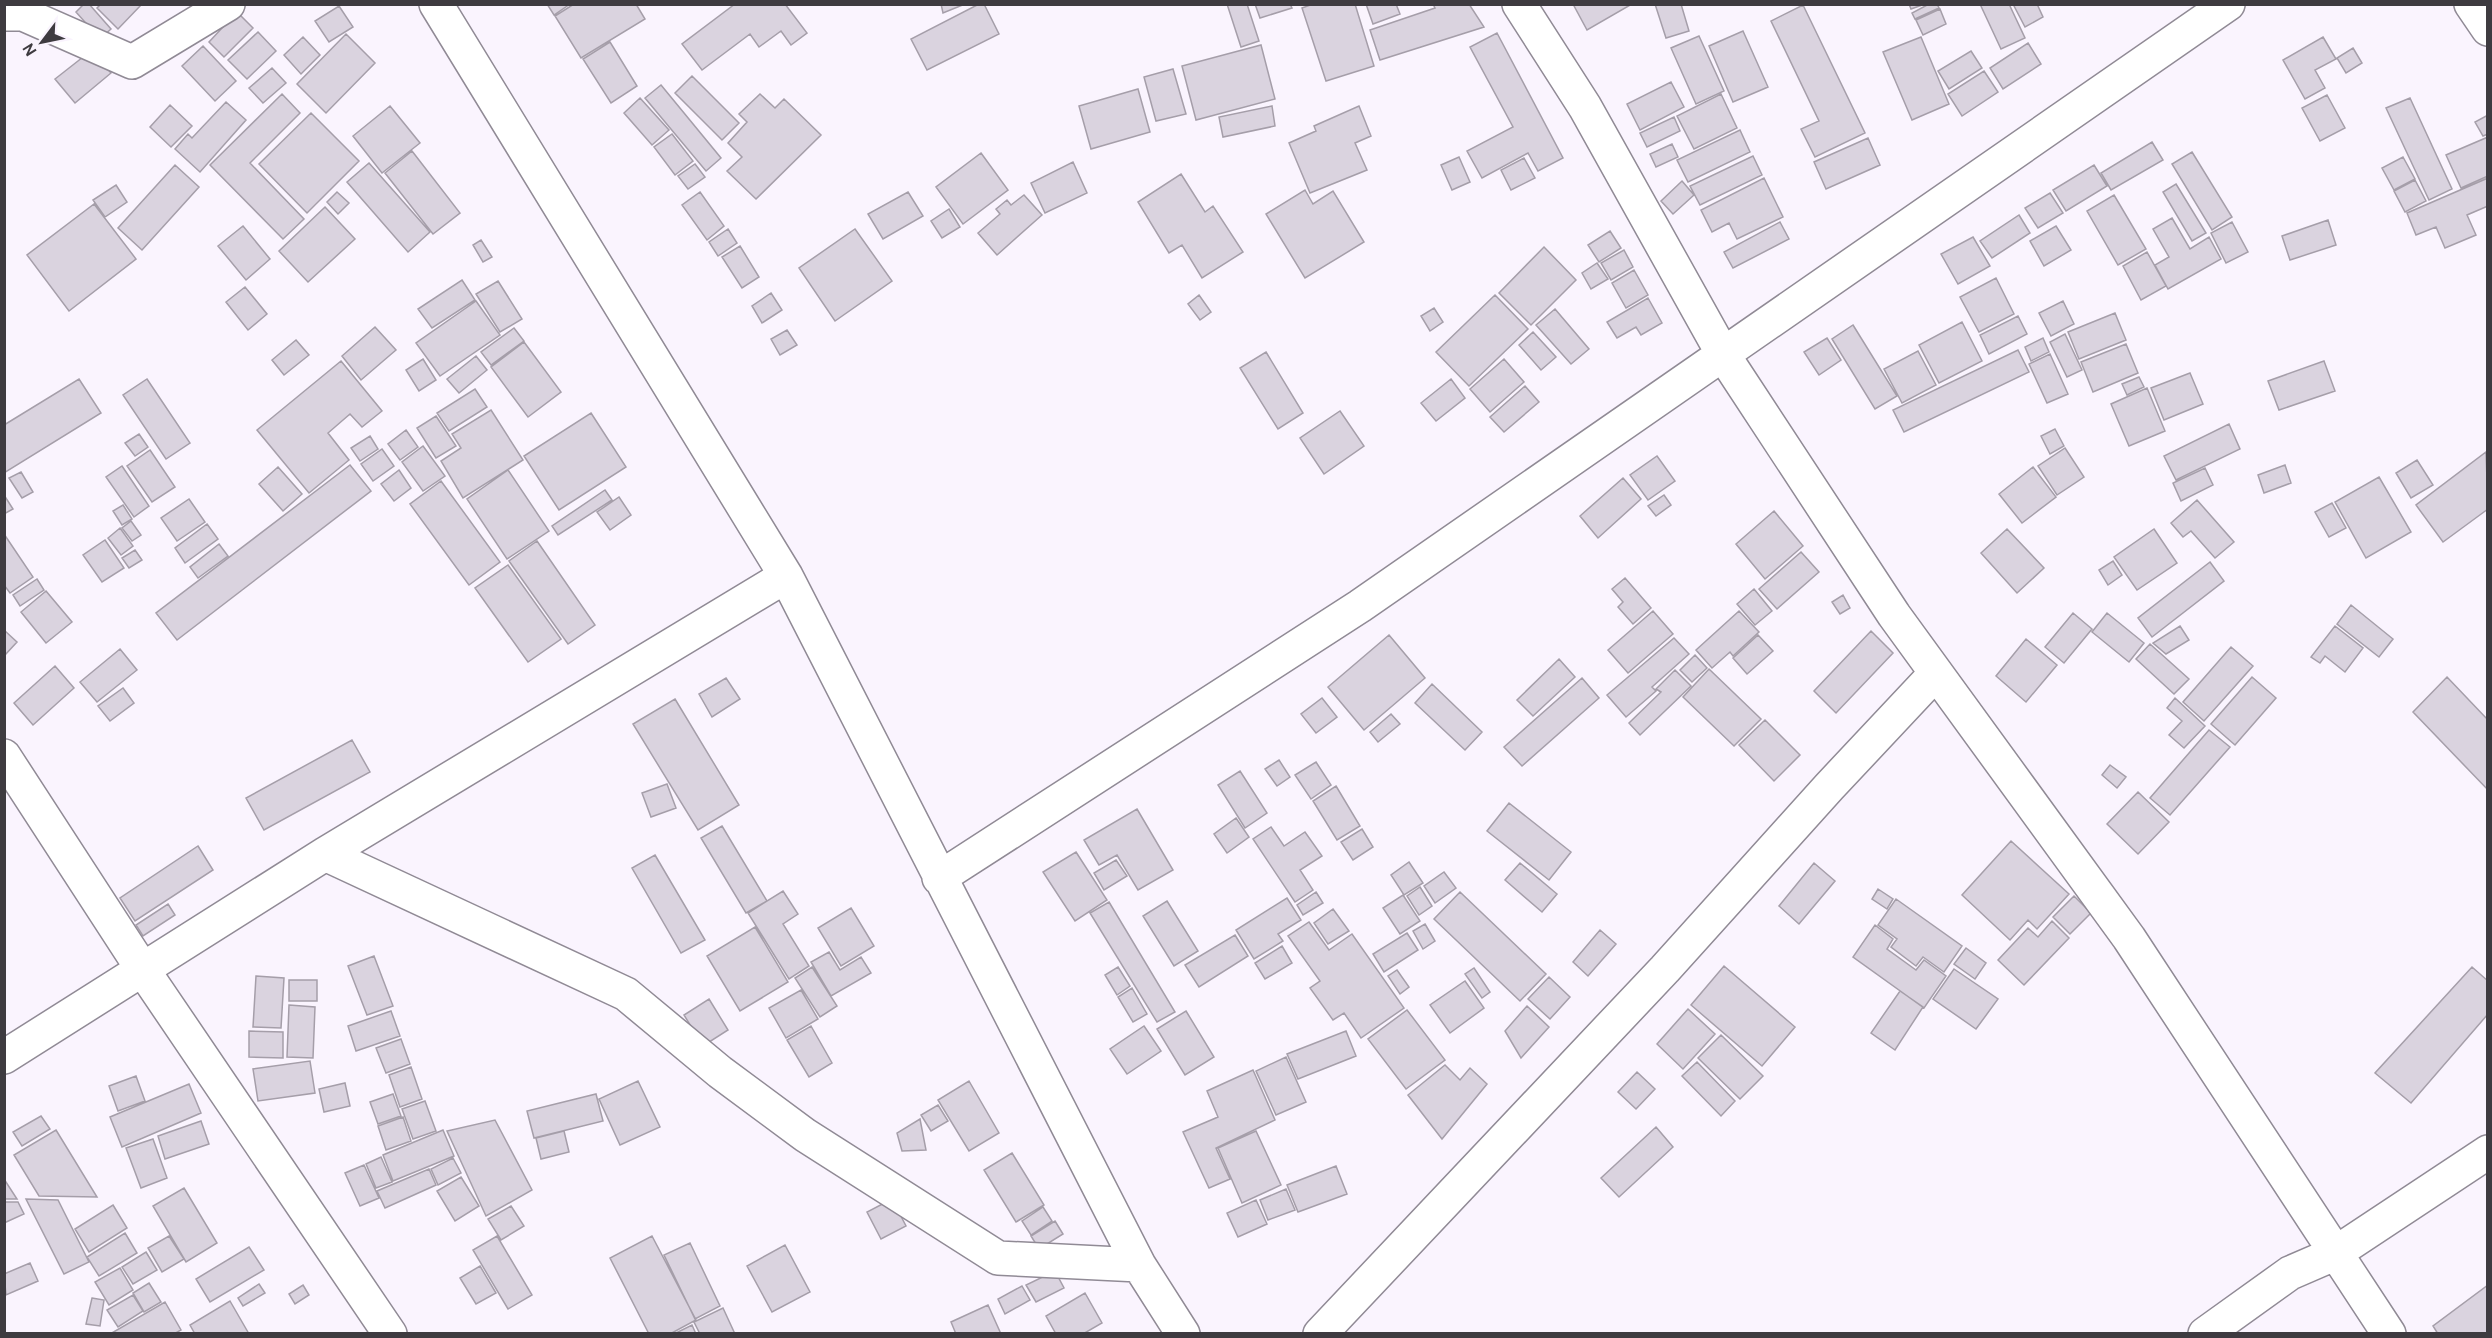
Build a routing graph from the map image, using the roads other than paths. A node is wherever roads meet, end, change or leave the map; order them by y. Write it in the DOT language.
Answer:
graph roads {
  1 [pos="228,4"];
  2 [pos="436,4"];
  3 [pos="1519,4"];
  4 [pos="2228,4"];
  5 [pos="2471,4"];
  6 [pos="4,14"];
  7 [pos="2487,29"];
  8 [pos="1724,356"];
  9 [pos="786,576"];
  10 [pos="1936,673"];
  11 [pos="4,756"];
  12 [pos="325,854"];
  13 [pos="939,878"];
  14 [pos="142,970"];
  15 [pos="4,1057"];
  16 [pos="2487,1152"];
  17 [pos="2334,1254"];
  18 [pos="1138,1265"];
  19 [pos="390,1334"];
  20 [pos="1183,1334"];
  21 [pos="1320,1334"];
  22 [pos="2205,1334"];
  23 [pos="2389,1334"];
  1 -- 6 [label="street"];
  2 -- 9 [label="street"];
  3 -- 8 [label="street"];
  4 -- 8 [label="street"];
  5 -- 7 [label="street"];
  8 -- 10 [label="street"];
  8 -- 13 [label="street"];
  9 -- 12 [label="street"];
  9 -- 13 [label="street"];
  10 -- 17 [label="street"];
  10 -- 21 [label="street"];
  11 -- 14 [label="street"];
  12 -- 14 [label="street"];
  12 -- 18 [label="street"];
  13 -- 18 [label="street"];
  14 -- 15 [label="street"];
  14 -- 19 [label="street"];
  16 -- 17 [label="street"];
  17 -- 22 [label="street"];
  17 -- 23 [label="street"];
  18 -- 20 [label="street"];
}
